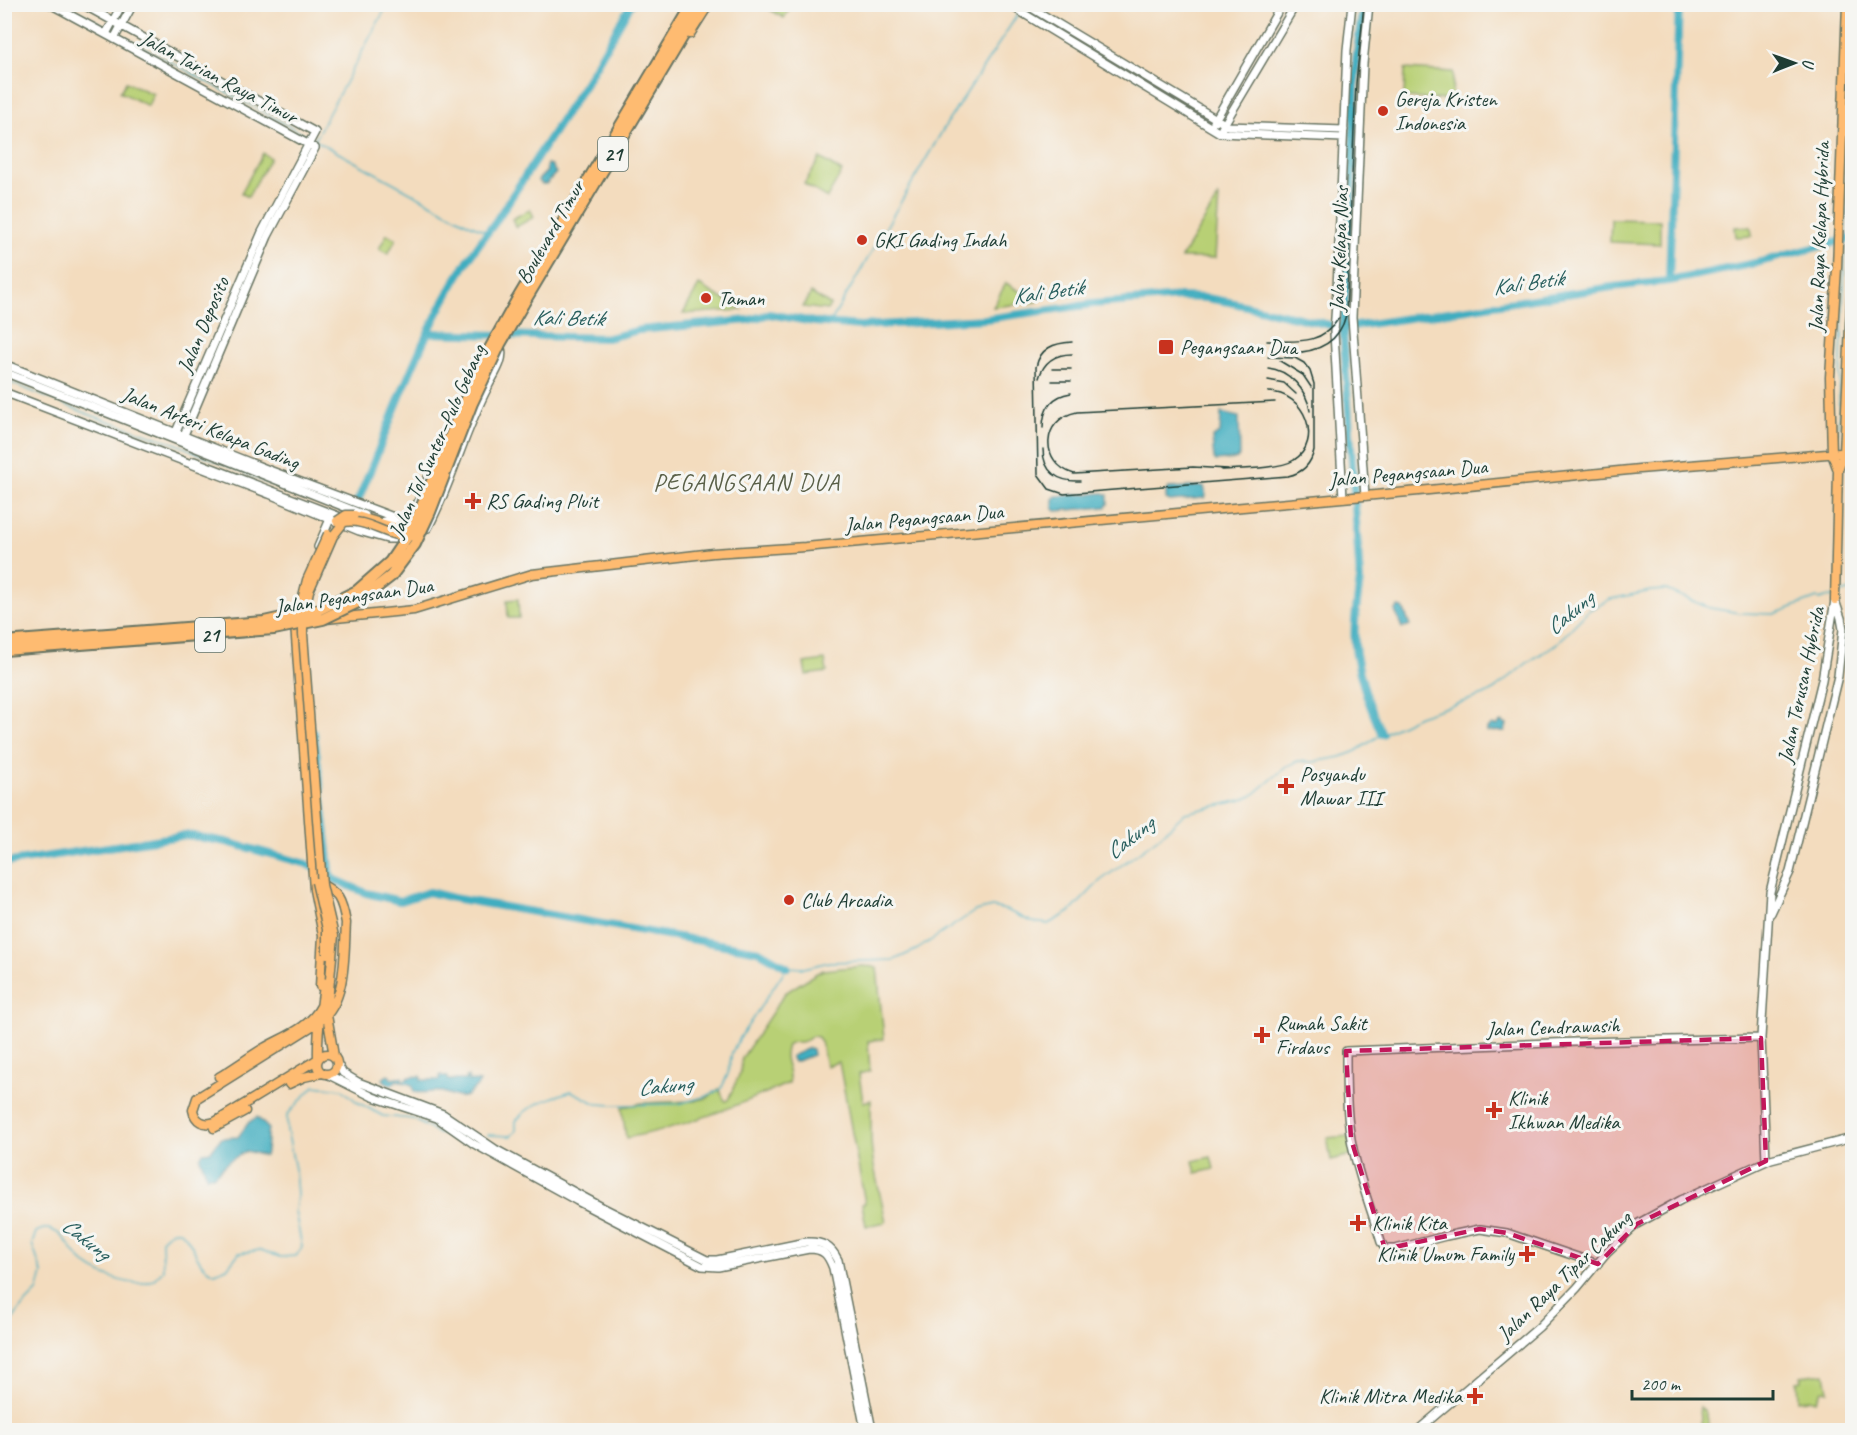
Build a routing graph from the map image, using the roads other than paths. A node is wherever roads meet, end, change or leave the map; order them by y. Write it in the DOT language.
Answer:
graph roads {
  1 [pos="50,4"];
  2 [pos="82,4"];
  3 [pos="122,4"];
  4 [pos="134,4"];
  5 [pos="688,4"];
  6 [pos="693,4"];
  7 [pos="702,4"];
  8 [pos="709,4"];
  9 [pos="1008,4"];
  10 [pos="1024,4"];
  11 [pos="1282,4"];
  12 [pos="1296,4"];
  13 [pos="1352,4"];
  14 [pos="1370,4"];
  15 [pos="1847,4"];
  16 [pos="112,23"];
  17 [pos="121,27"];
  18 [pos="107,33"];
  19 [pos="115,38"];
  20 [pos="1258,44"];
  21 [pos="1268,51"];
  22 [pos="1253,52"];
  23 [pos="1263,58"];
  24 [pos="1215,120"];
  25 [pos="1224,125"];
  26 [pos="1211,128"];
  27 [pos="1220,132"];
  28 [pos="1344,134"];
  29 [pos="311,146"];
  30 [pos="1852,283"];
  31 [pos="513,305"];
  32 [pos="522,314"];
  33 [pos="495,348"];
  34 [pos="4,364"];
  35 [pos="4,372"];
  36 [pos="4,387"];
  37 [pos="4,392"];
  38 [pos="179,436"];
  39 [pos="1845,439"];
  40 [pos="1833,443"];
  41 [pos="1850,452"];
  42 [pos="1833,454"];
  43 [pos="1838,470"];
  44 [pos="425,482"];
  45 [pos="272,485"];
  46 [pos="445,490"];
  47 [pos="1364,496"];
  48 [pos="1344,497"];
  49 [pos="357,508"];
  50 [pos="331,518"];
  51 [pos="405,522"];
  52 [pos="395,539"];
  53 [pos="409,539"];
  54 [pos="1835,600"];
  55 [pos="303,622"];
  56 [pos="4,642"];
  57 [pos="4,651"];
  58 [pos="313,876"];
  59 [pos="342,902"];
  60 [pos="317,906"];
  61 [pos="1770,917"];
  62 [pos="327,979"];
  63 [pos="322,1000"];
  64 [pos="324,1018"];
  65 [pos="1761,1038"];
  66 [pos="263,1053"];
  67 [pos="318,1059"];
  68 [pos="335,1060"];
  69 [pos="325,1074"];
  70 [pos="1852,1138"];
  71 [pos="473,1140"];
  72 [pos="1766,1161"];
  73 [pos="786,1249"];
  74 [pos="1598,1264"];
  75 [pos="865,1431"];
  76 [pos="872,1431"];
  77 [pos="1418,1431"];
  1 -- 18 [label="street, Jalan Tarian Raya Timur"];
  2 -- 16 [label="street"];
  3 -- 16 [label="street"];
  4 -- 17 [label="street"];
  5 -- 31 [label="main road, Boulevard Timur"];
  6 -- 56 [label="highway, Jalan Tol Sunter–Pulo Gebang / 21, bridge"];
  7 -- 57 [label="highway, Jalan Tol Sunter–Pulo Gebang / 21, bridge"];
  8 -- 32 [label="main road, Boulevard Timur"];
  9 -- 26 [label="street"];
  10 -- 24 [label="street"];
  11 -- 20 [label="street"];
  12 -- 21 [label="street"];
  13 -- 28 [label="street, Jalan Kelapa Nias"];
  14 -- 47 [label="street, Jalan Kelapa Nias"];
  15 -- 40 [label="main road, Jalan Raya Kelapa Hybrida"];
  16 -- 17 [label="street"];
  16 -- 18 [label="street"];
  17 -- 19 [label="street"];
  17 -- 29 [label="street, Jalan Deposito"];
  18 -- 19 [label="street, Jalan Tarian Raya Timur"];
  19 -- 29 [label="street, Jalan Tarian Raya Timur"];
  20 -- 21 [label="street"];
  20 -- 22 [label="street"];
  21 -- 23 [label="street"];
  22 -- 23 [label="street"];
  22 -- 24 [label="street"];
  23 -- 25 [label="street"];
  24 -- 25 [label="street"];
  24 -- 26 [label="street"];
  25 -- 27 [label="street"];
  25 -- 28 [label="street"];
  26 -- 27 [label="street"];
  27 -- 28 [label="street"];
  28 -- 48 [label="street, Jalan Kelapa Nias"];
  29 -- 38 [label="street, Jalan Deposito"];
  30 -- 39 [label="main road, Jalan Raya Kelapa Hybrida"];
  31 -- 32 [label="main road"];
  31 -- 33 [label="main road, Boulevard Timur, bridge"];
  32 -- 33 [label="main road, Boulevard Timur"];
  33 -- 44 [label="street"];
  33 -- 46 [label="street"];
  33 -- 62 [label="main road, bridge"];
  34 -- 38 [label="street, Jalan Arteri Kelapa Gading"];
  35 -- 38 [label="street, Jalan Arteri Kelapa Gading"];
  36 -- 45 [label="street, Jalan Arteri Kelapa Gading"];
  37 -- 45 [label="street, Jalan Arteri Kelapa Gading"];
  38 -- 45 [label="street, Jalan Arteri Kelapa Gading"];
  39 -- 40 [label="main road"];
  39 -- 41 [label="main road, Jalan Raya Kelapa Hybrida"];
  40 -- 42 [label="main road, Jalan Raya Kelapa Hybrida"];
  41 -- 42 [label="main road, Jalan Pegangsaan Dua"];
  41 -- 43 [label="main road, Jalan Raya Kelapa Hybrida"];
  42 -- 43 [label="main road, Jalan Raya Kelapa Hybrida"];
  42 -- 47 [label="main road, Jalan Pegangsaan Dua"];
  43 -- 54 [label="main road, Jalan Raya Kelapa Hybrida"];
  44 -- 46 [label="street"];
  44 -- 51 [label="street"];
  45 -- 49 [label="street, Jalan Arteri Kelapa Gading"];
  45 -- 49 [label="street, Jalan Arteri Kelapa Gading"];
  45 -- 50 [label="street, Jalan Arteri Kelapa Gading"];
  46 -- 53 [label="street"];
  47 -- 48 [label="main road, Jalan Pegangsaan Dua"];
  48 -- 55 [label="main road, Jalan Pegangsaan Dua"];
  49 -- 51 [label="street, Jalan Arteri Kelapa Gading"];
  50 -- 52 [label="street, Jalan Arteri Kelapa Gading, bridge"];
  50 -- 52 [label="street, Jalan Arteri Kelapa Gading, bridge"];
  50 -- 55 [label="street"];
  51 -- 53 [label="street"];
  52 -- 53 [label="street, Jalan Arteri Kelapa Gading"];
  54 -- 61 [label="street, Jalan Terusan Hybrida"];
  54 -- 61 [label="street, Jalan Terusan Hybrida"];
  55 -- 57 [label="main road, Jalan Pegangsaan Dua"];
  55 -- 58 [label="main road"];
  58 -- 59 [label="main road"];
  58 -- 60 [label="main road"];
  59 -- 60 [label="main road"];
  59 -- 64 [label="main road"];
  60 -- 63 [label="main road"];
  61 -- 65 [label="street, Jalan Terusan Hybrida"];
  62 -- 63 [label="main road"];
  62 -- 64 [label="main road"];
  63 -- 64 [label="main road"];
  63 -- 66 [label="main road"];
  64 -- 66 [label="main road"];
  64 -- 67 [label="main road"];
  64 -- 68 [label="main road"];
  65 -- 72 [label="street, Jalan Terusan Hybrida"];
  65 -- 74 [label="street, Jalan Cendrawasih"];
  66 -- 67 [label="main road"];
  66 -- 69 [label="main road"];
  67 -- 68 [label="main road"];
  67 -- 69 [label="main road"];
  68 -- 69 [label="main road"];
  68 -- 71 [label="street"];
  69 -- 71 [label="street"];
  70 -- 72 [label="street, Jalan Raya Tipar Cakung"];
  71 -- 73 [label="street"];
  72 -- 74 [label="street, Jalan Raya Tipar Cakung"];
  73 -- 75 [label="street"];
  73 -- 76 [label="street"];
  74 -- 77 [label="street, Jalan Raya Tipar Cakung"];
}
